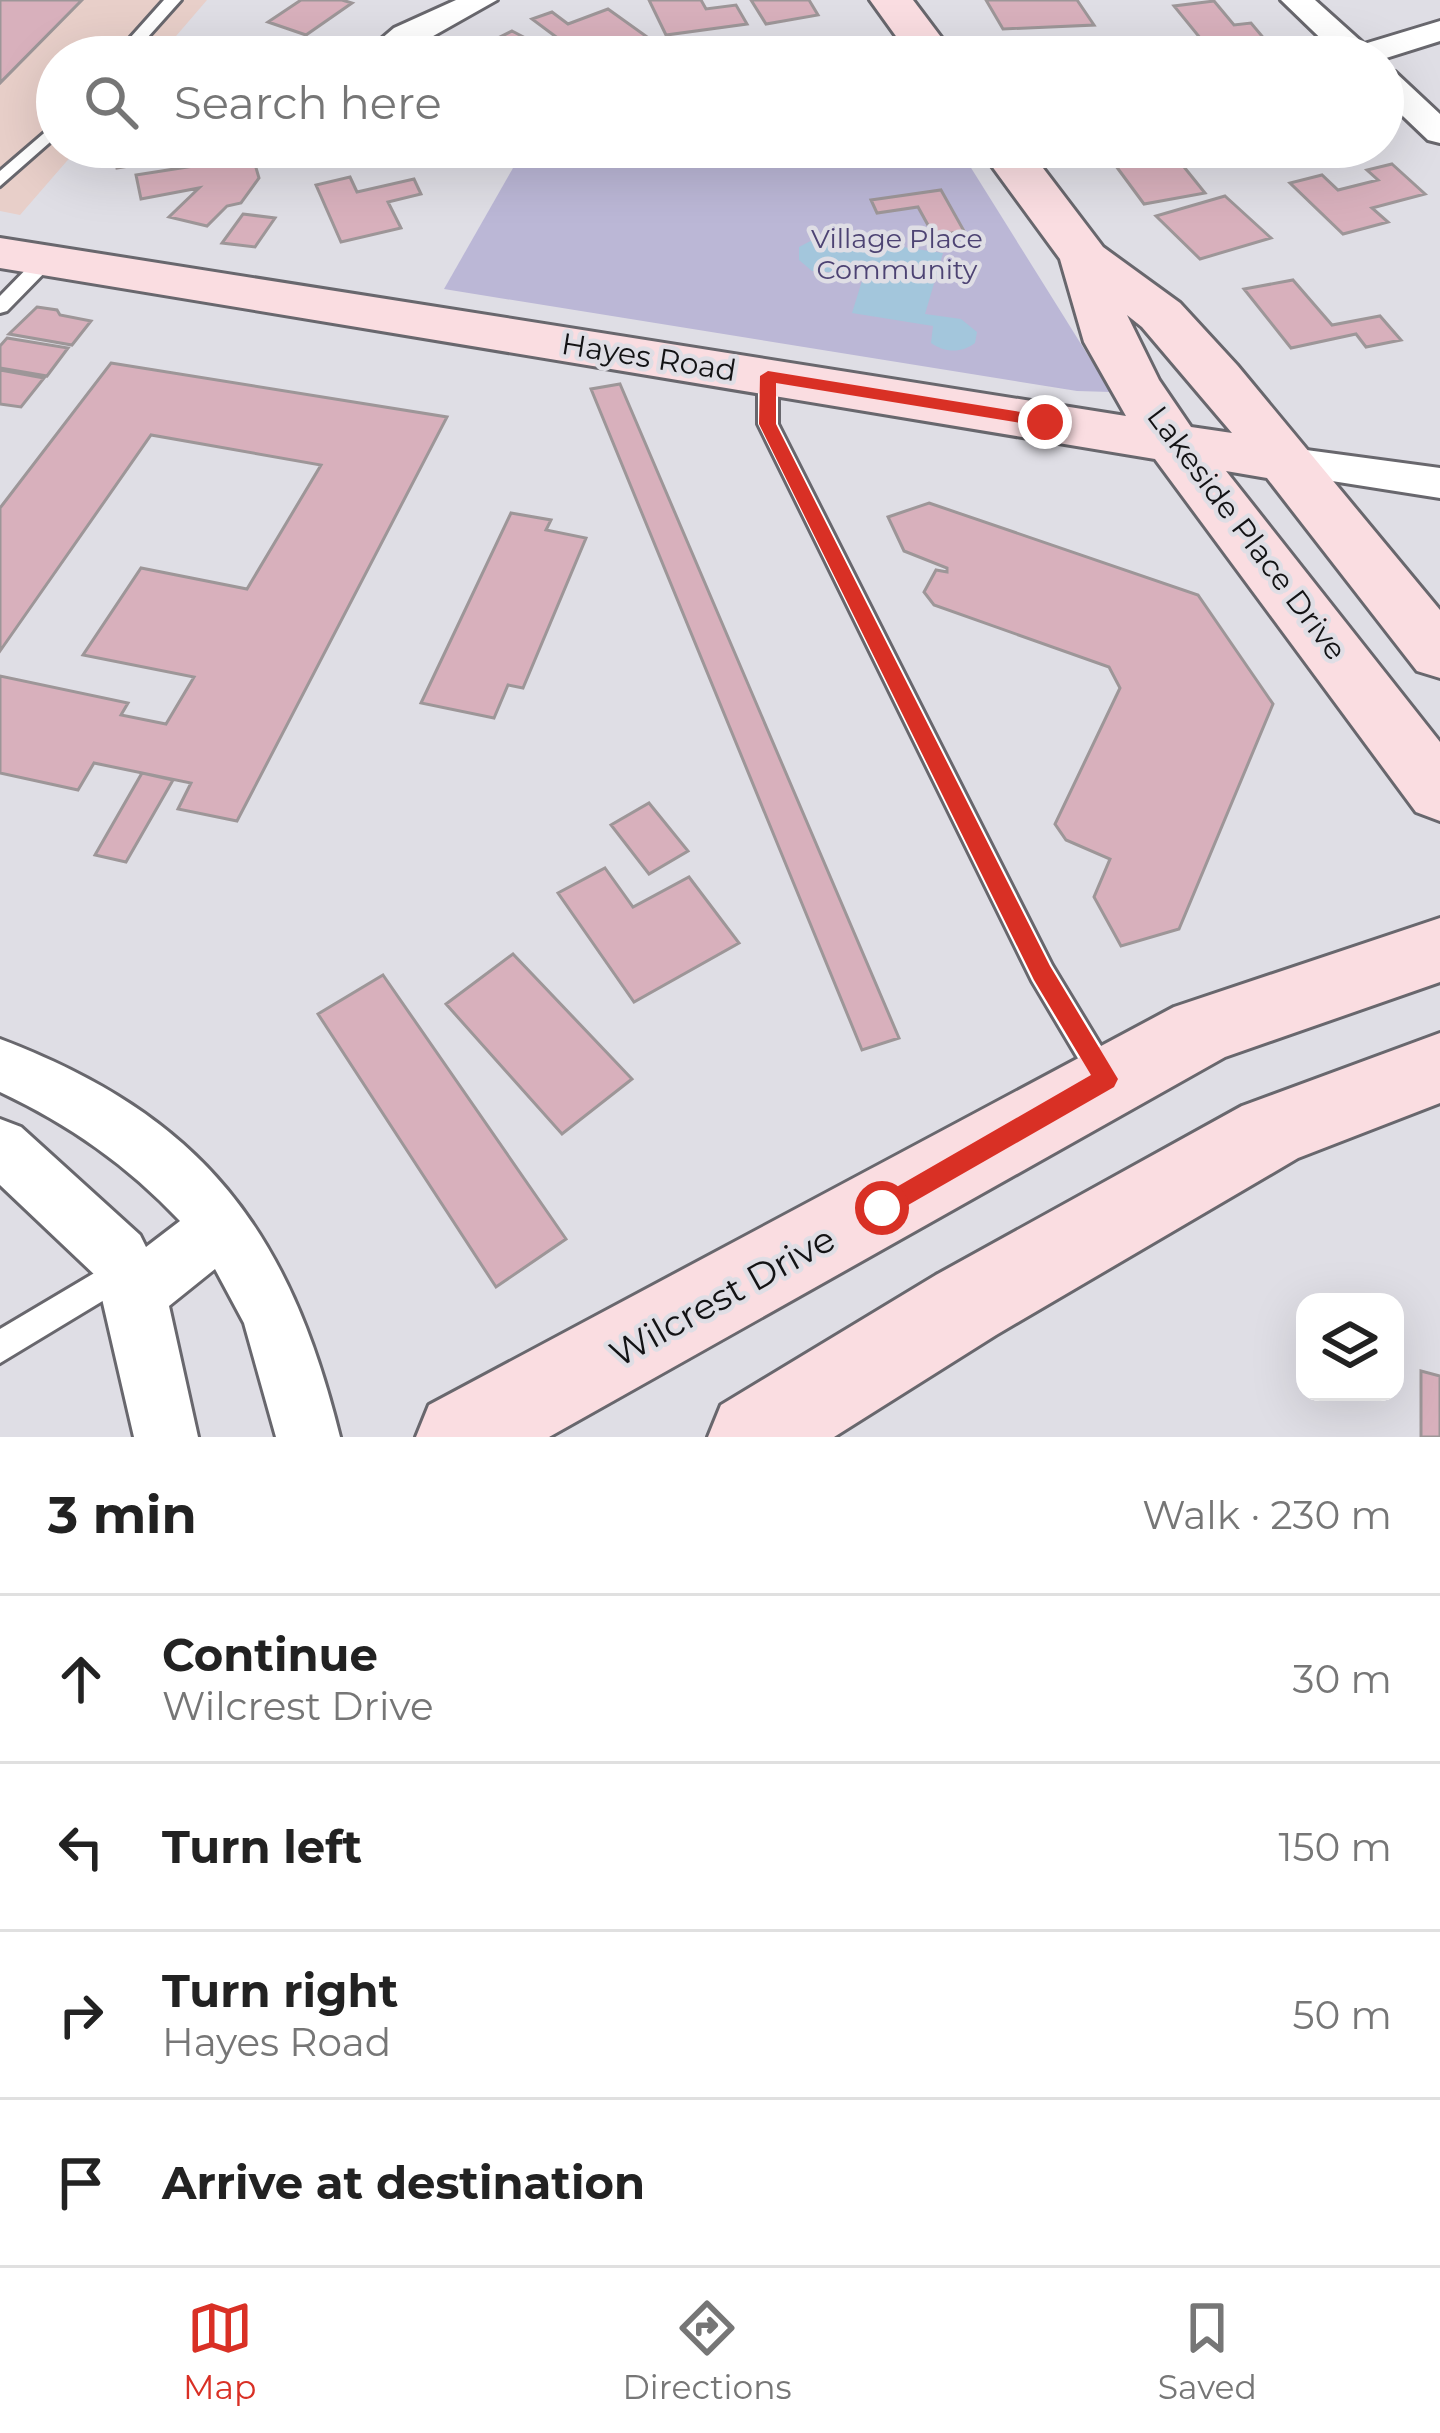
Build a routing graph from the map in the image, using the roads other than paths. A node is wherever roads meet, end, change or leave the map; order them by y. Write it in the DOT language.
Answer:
graph roads {
  1 [pos="173,0"];
  2 [pos="481,0"];
  3 [pos="890,0"];
  4 [pos="1298,0"];
  5 [pos="1440,31"];
  6 [pos="140,36"];
  7 [pos="404,36"];
  8 [pos="918,36"];
  9 [pos="1337,36"];
  10 [pos="1404,43"];
  11 [pos="1440,68"];
  12 [pos="1404,72"];
  13 [pos="1404,96"];
  14 [pos="1440,133"];
  15 [pos="36,147"];
  16 [pos="1018,168"];
  17 [pos="0,182"];
  18 [pos="23,256"];
  19 [pos="1085,258"];
  20 [pos="0,307"];
  21 [pos="768,376"];
  22 [pos="993,413"];
  23 [pos="1175,443"];
  24 [pos="1284,461"];
  25 [pos="1440,483"];
  26 [pos="1237,523"];
  27 [pos="1439,652"];
  28 [pos="1344,662"];
  29 [pos="1440,793"];
  30 [pos="1440,950"];
  31 [pos="0,1065"];
  32 [pos="1440,1068"];
  33 [pos="1106,1079"];
  34 [pos="0,1146"];
  35 [pos="221,1227"];
  36 [pos="130,1282"];
  37 [pos="0,1347"];
  38 [pos="166,1437"];
  39 [pos="308,1437"];
  40 [pos="461,1437"];
  41 [pos="753,1437"];
  1 -- 6 [label="lane"];
  2 -- 7 [label="street"];
  3 -- 8 [label="street"];
  4 -- 9 [label="street"];
  5 -- 10 [label="street"];
  11 -- 12 [label="street"];
  13 -- 14 [label="street"];
  15 -- 17 [label="lane"];
  16 -- 19 [label="street, Lakeside Place Drive"];
  18 -- 20 [label="lane"];
  18 -- 21 [label="street, Hayes Road"];
  19 -- 23 [label="street, Lakeside Place Drive"];
  19 -- 24 [label="street, Lakeside Place Drive"];
  21 -- 22 [label="street, Hayes Road"];
  21 -- 33 [label="lane"];
  22 -- 23 [label="street, Hayes Road"];
  22 -- 26 [label="street"];
  23 -- 24 [label="street, Hayes Road"];
  23 -- 26 [label="street, Lakeside Place Drive"];
  24 -- 25 [label="street, Hayes Road"];
  24 -- 27 [label="street, Lakeside Place Drive"];
  26 -- 28 [label="street, Lakeside Place Drive"];
  27 -- 28 [label="street"];
  28 -- 29 [label="street, Lakeside Place Drive"];
  30 -- 33 [label="street, Wilcrest Drive"];
  31 -- 35 [label="street"];
  32 -- 41 [label="street"];
  33 -- 40 [label="street, Wilcrest Drive"];
  34 -- 36 [label="street"];
  35 -- 36 [label="street"];
  35 -- 39 [label="street"];
  36 -- 37 [label="lane"];
  36 -- 38 [label="street"];
}
